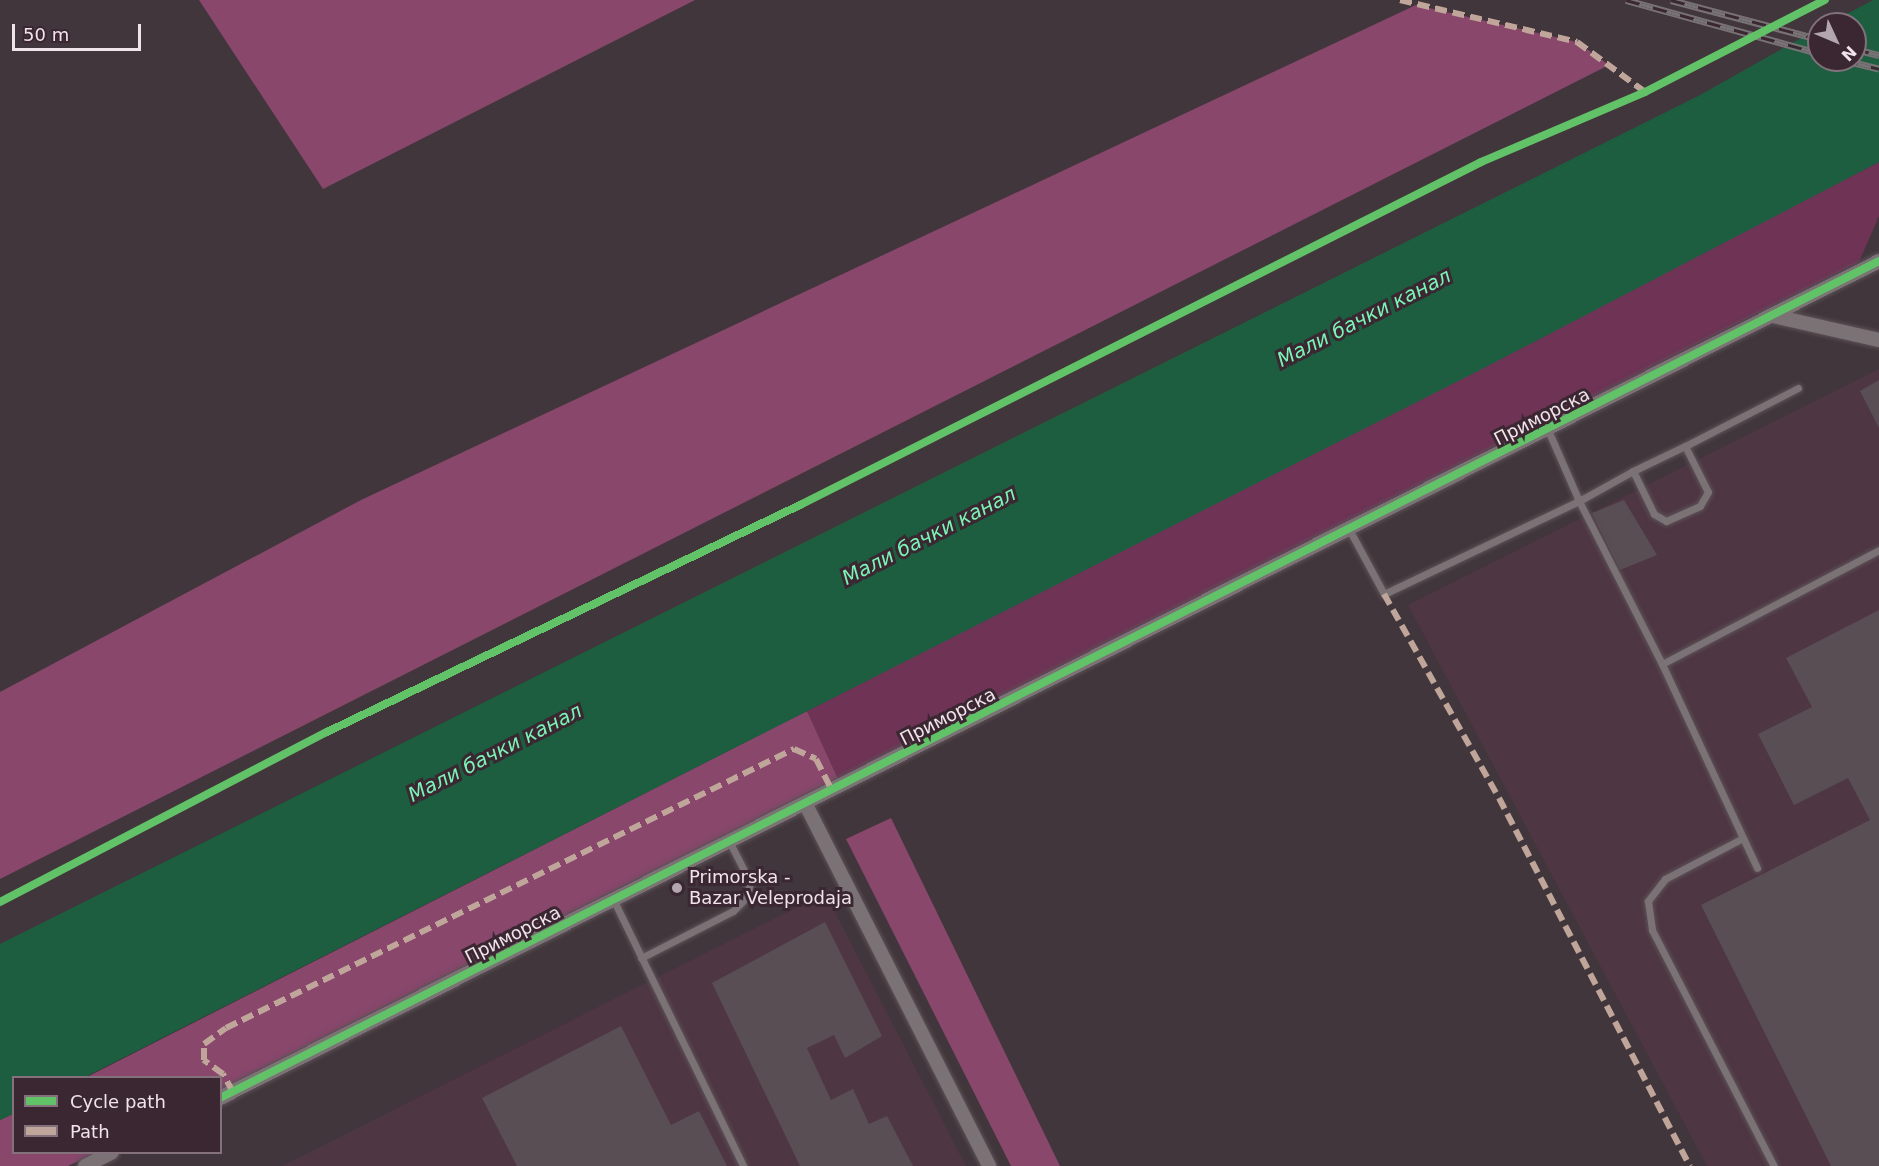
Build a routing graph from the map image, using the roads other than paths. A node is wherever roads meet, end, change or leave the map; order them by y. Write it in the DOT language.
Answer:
graph roads {
  1 [pos="1879,261"];
  2 [pos="1773,316"];
  3 [pos="1879,339"];
  4 [pos="1798,388"];
  5 [pos="1548,430"];
  6 [pos="1685,446"];
  7 [pos="1633,471"];
  8 [pos="1579,501"];
  9 [pos="1350,531"];
  10 [pos="1879,550"];
  11 [pos="1662,664"];
  12 [pos="806,805"];
  13 [pos="1743,838"];
  14 [pos="730,843"];
  15 [pos="1757,868"];
  16 [pos="614,901"];
  17 [pos="641,958"];
  18 [pos="222,1097"];
  19 [pos="108,1154"];
  20 [pos="85,1166"];
  21 [pos="743,1166"];
  22 [pos="989,1166"];
  23 [pos="1774,1166"];
  1 -- 2 [label="street, Приморска"];
  2 -- 3 [label="street"];
  2 -- 5 [label="street, Приморска"];
  4 -- 6 [label="lane"];
  5 -- 8 [label="lane"];
  5 -- 9 [label="street, Приморска"];
  6 -- 7 [label="lane"];
  6 -- 7 [label="lane"];
  7 -- 8 [label="lane"];
  8 -- 9 [label="lane"];
  8 -- 11 [label="lane"];
  9 -- 12 [label="street, Приморска"];
  10 -- 11 [label="lane"];
  11 -- 13 [label="lane"];
  12 -- 14 [label="street, Приморска"];
  12 -- 22 [label="street"];
  13 -- 15 [label="lane"];
  13 -- 23 [label="lane"];
  14 -- 16 [label="street, Приморска"];
  14 -- 17 [label="lane"];
  16 -- 17 [label="lane"];
  16 -- 18 [label="street, Приморска"];
  17 -- 21 [label="lane"];
  19 -- 20 [label="street"];
}
